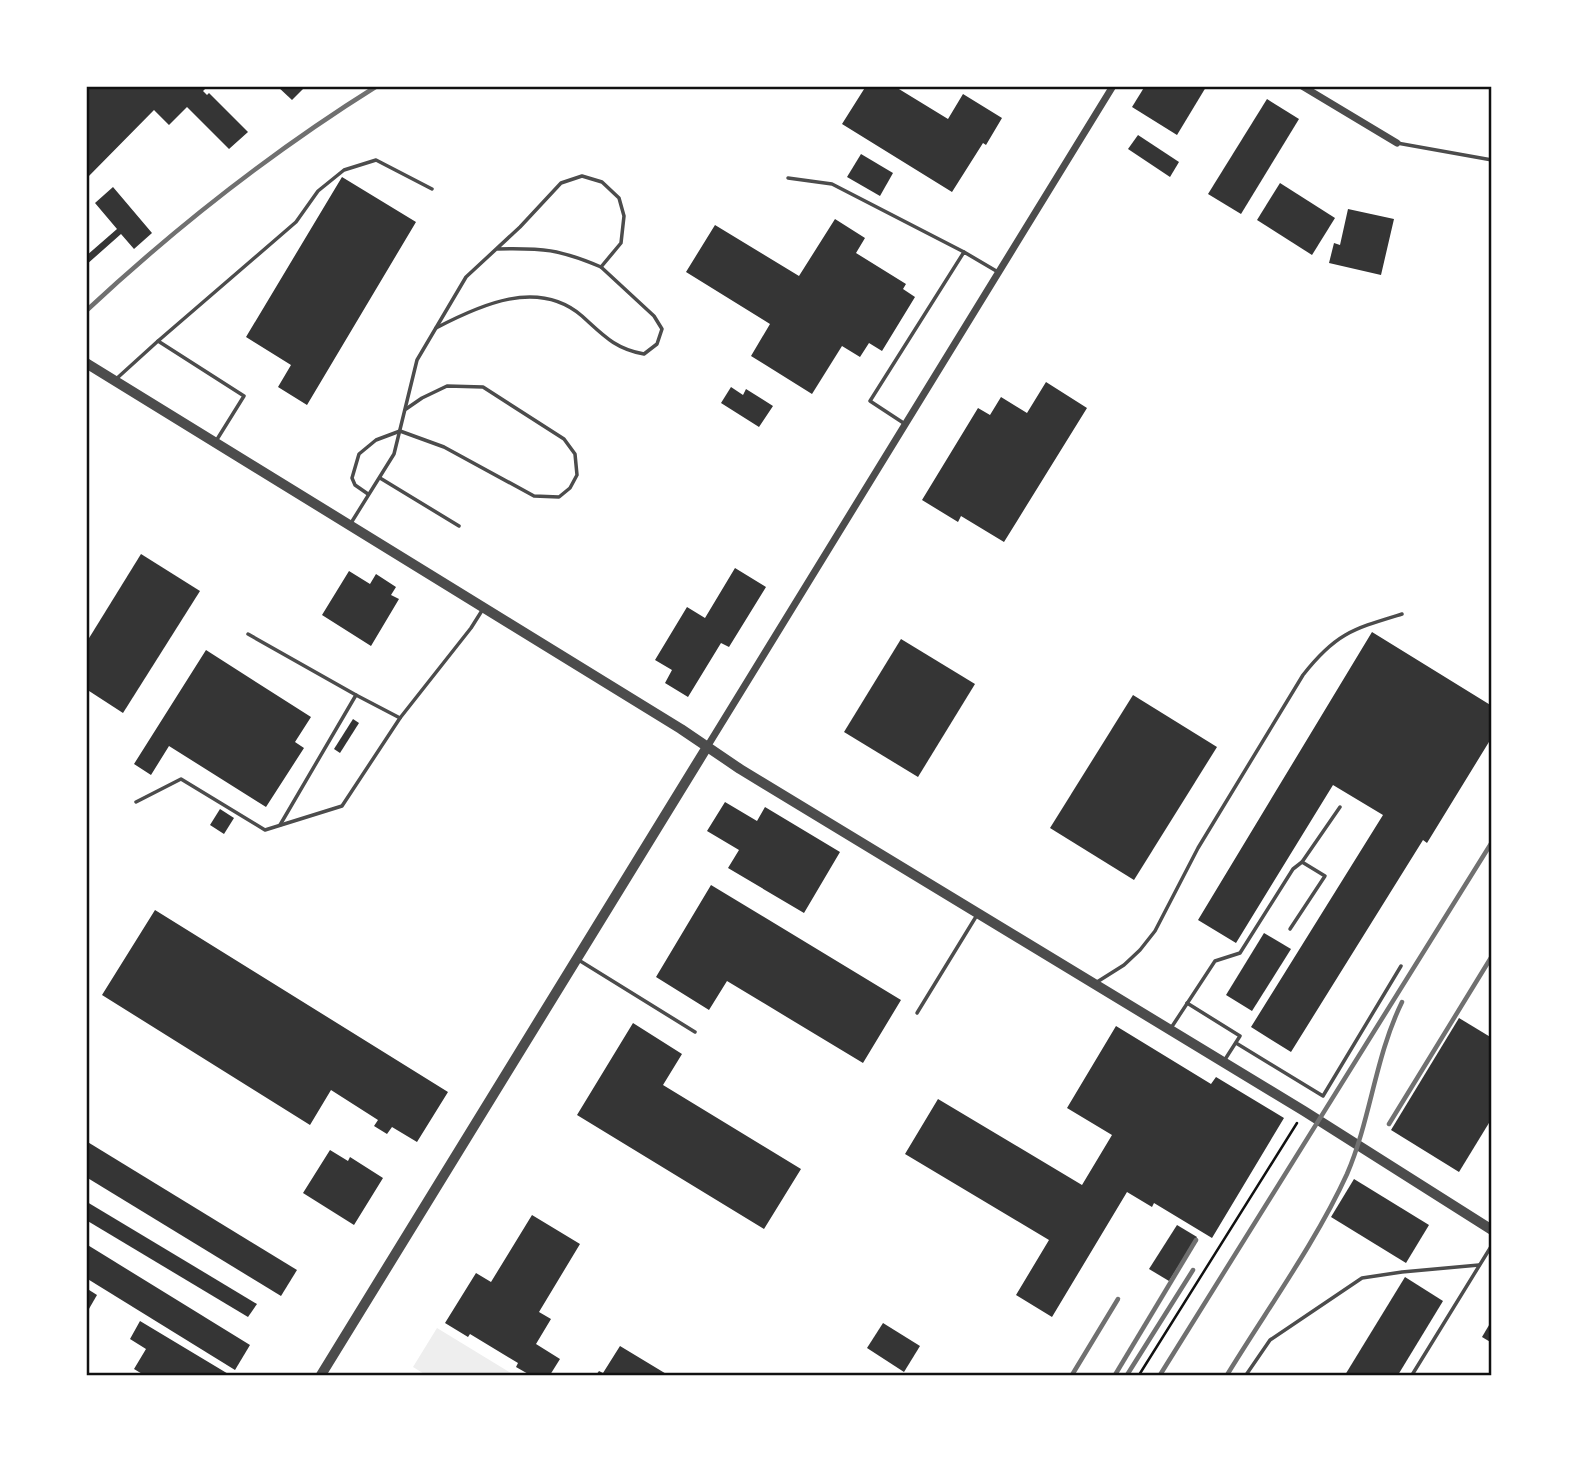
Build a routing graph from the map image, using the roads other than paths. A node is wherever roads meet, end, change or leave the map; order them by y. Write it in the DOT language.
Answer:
graph roads {
  1 [pos="1113,86"];
  2 [pos="1302,86"];
  3 [pos="1397,143"];
  4 [pos="1492,160"];
  5 [pos="788,178"];
  6 [pos="432,189"];
  7 [pos="497,249"];
  8 [pos="964,253"];
  9 [pos="601,267"];
  10 [pos="999,272"];
  11 [pos="435,329"];
  12 [pos="158,341"];
  13 [pos="86,363"];
  14 [pos="114,381"];
  15 [pos="406,409"];
  16 [pos="905,424"];
  17 [pos="400,431"];
  18 [pos="215,443"];
  19 [pos="380,478"];
  20 [pos="368,494"];
  21 [pos="350,525"];
  22 [pos="459,526"];
  23 [pos="484,607"];
  24 [pos="1402,614"];
  25 [pos="248,634"];
  26 [pos="356,695"];
  27 [pos="400,718"];
  28 [pos="707,747"];
  29 [pos="136,802"];
  30 [pos="1340,807"];
  31 [pos="280,825"];
  32 [pos="1302,862"];
  33 [pos="978,914"];
  34 [pos="1290,929"];
  35 [pos="576,959"];
  36 [pos="1401,966"];
  37 [pos="1095,983"];
  38 [pos="1187,1003"];
  39 [pos="917,1013"];
  40 [pos="1170,1030"];
  41 [pos="695,1032"];
  42 [pos="1236,1043"];
  43 [pos="1223,1062"];
  44 [pos="1492,1230"];
  45 [pos="1492,1245"];
  46 [pos="1479,1265"];
  47 [pos="321,1375"];
  48 [pos="1246,1375"];
  49 [pos="1412,1375"];
  1 -- 10 [label="street"];
  2 -- 3 [label="street"];
  3 -- 4 [label="lane"];
  5 -- 8 [label="lane"];
  6 -- 12 [label="lane"];
  7 -- 9 [label="lane"];
  7 -- 9 [label="lane"];
  7 -- 11 [label="lane"];
  8 -- 10 [label="lane"];
  8 -- 16 [label="lane"];
  9 -- 11 [label="lane"];
  10 -- 16 [label="street"];
  11 -- 15 [label="lane"];
  12 -- 14 [label="lane"];
  12 -- 18 [label="lane"];
  13 -- 14 [label="street"];
  14 -- 18 [label="street"];
  15 -- 17 [label="lane"];
  15 -- 17 [label="lane"];
  16 -- 28 [label="street"];
  17 -- 19 [label="lane"];
  17 -- 20 [label="lane"];
  18 -- 21 [label="street"];
  19 -- 20 [label="lane"];
  19 -- 22 [label="lane"];
  20 -- 21 [label="lane"];
  21 -- 23 [label="street"];
  23 -- 27 [label="lane"];
  23 -- 28 [label="street"];
  24 -- 37 [label="lane"];
  25 -- 26 [label="lane"];
  26 -- 27 [label="lane"];
  26 -- 31 [label="lane"];
  27 -- 31 [label="lane"];
  28 -- 33 [label="street"];
  28 -- 35 [label="street"];
  29 -- 31 [label="lane"];
  30 -- 32 [label="lane"];
  32 -- 34 [label="lane"];
  32 -- 38 [label="lane"];
  33 -- 37 [label="street"];
  33 -- 39 [label="lane"];
  35 -- 41 [label="lane"];
  35 -- 47 [label="street"];
  36 -- 42 [label="lane"];
  37 -- 40 [label="street"];
  38 -- 40 [label="lane"];
  38 -- 42 [label="lane"];
  40 -- 43 [label="street"];
  42 -- 43 [label="lane"];
  43 -- 44 [label="street"];
  45 -- 46 [label="lane"];
  46 -- 48 [label="lane"];
  46 -- 49 [label="lane"];
}
